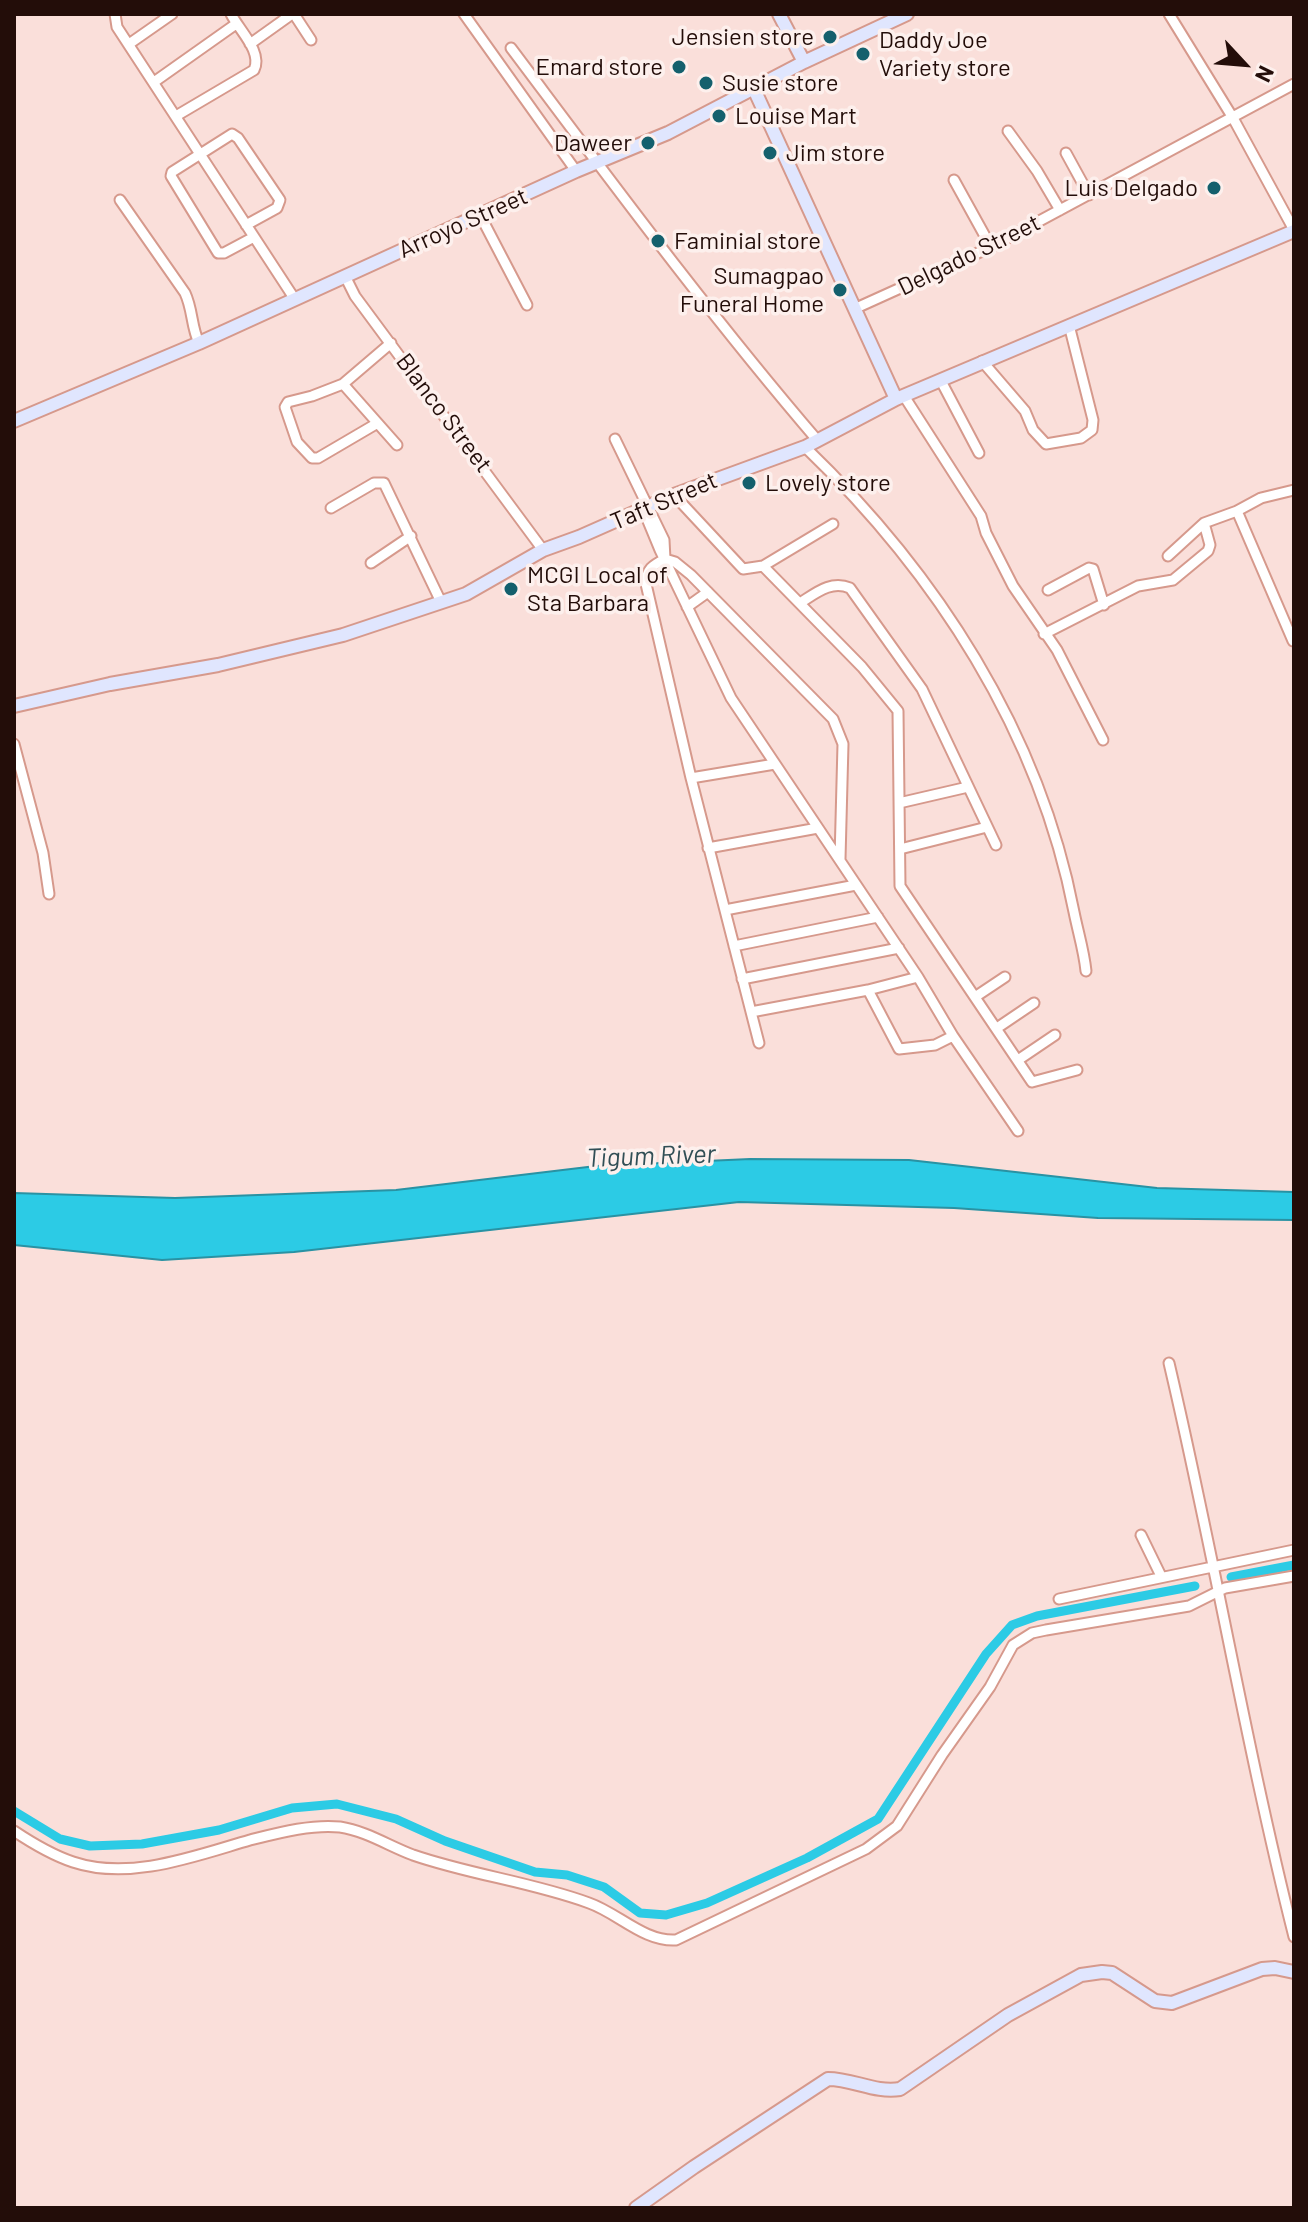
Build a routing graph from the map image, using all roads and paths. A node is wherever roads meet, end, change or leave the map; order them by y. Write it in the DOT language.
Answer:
graph roads {
  1 [pos="115,14"];
  2 [pos="172,14"];
  3 [pos="231,14"];
  4 [pos="293,14"];
  5 [pos="464,14"];
  6 [pos="779,14"];
  7 [pos="907,14"];
  8 [pos="1169,14"];
  9 [pos="236,24"];
  10 [pos="311,40"];
  11 [pos="129,44"];
  12 [pos="250,44"];
  13 [pos="511,48"];
  14 [pos="804,62"];
  15 [pos="154,82"];
  16 [pos="1294,84"];
  17 [pos="754,89"];
  18 [pos="545,93"];
  19 [pos="529,104"];
  20 [pos="176,116"];
  21 [pos="1233,118"];
  22 [pos="1008,131"];
  23 [pos="1066,153"];
  24 [pos="201,155"];
  25 [pos="595,163"];
  26 [pos="576,171"];
  27 [pos="954,180"];
  28 [pos="1089,195"];
  29 [pos="120,200"];
  30 [pos="1060,210"];
  31 [pos="480,215"];
  32 [pos="246,225"];
  33 [pos="1294,230"];
  34 [pos="254,237"];
  35 [pos="991,247"];
  36 [pos="345,276"];
  37 [pos="294,298"];
  38 [pos="527,305"];
  39 [pos="854,309"];
  40 [pos="1069,325"];
  41 [pos="199,343"];
  42 [pos="391,343"];
  43 [pos="982,361"];
  44 [pos="941,381"];
  45 [pos="343,384"];
  46 [pos="900,398"];
  47 [pos="14,421"];
  48 [pos="376,424"];
  49 [pos="615,439"];
  50 [pos="811,444"];
  51 [pos="397,445"];
  52 [pos="979,453"];
  53 [pos="1294,490"];
  54 [pos="674,495"];
  55 [pos="331,508"];
  56 [pos="646,508"];
  57 [pos="1237,511"];
  58 [pos="1204,523"];
  59 [pos="833,524"];
  60 [pos="411,536"];
  61 [pos="543,550"];
  62 [pos="1168,556"];
  63 [pos="665,559"];
  64 [pos="371,563"];
  65 [pos="763,566"];
  66 [pos="1048,590"];
  67 [pos="708,592"];
  68 [pos="441,602"];
  69 [pos="800,603"];
  70 [pos="1104,605"];
  71 [pos="687,607"];
  72 [pos="1044,634"];
  73 [pos="1293,641"];
  74 [pos="14,706"];
  75 [pos="1103,740"];
  76 [pos="14,744"];
  77 [pos="775,764"];
  78 [pos="691,778"];
  79 [pos="968,787"];
  80 [pos="899,803"];
  81 [pos="987,827"];
  82 [pos="818,828"];
  83 [pos="996,845"];
  84 [pos="708,848"];
  85 [pos="900,849"];
  86 [pos="840,859"];
  87 [pos="856,885"];
  88 [pos="49,894"];
  89 [pos="725,910"];
  90 [pos="878,917"];
  91 [pos="734,946"];
  92 [pos="899,948"];
  93 [pos="1086,971"];
  94 [pos="918,977"];
  95 [pos="1005,977"];
  96 [pos="742,979"];
  97 [pos="868,990"];
  98 [pos="975,997"];
  99 [pos="1034,1003"];
  100 [pos="751,1012"];
  101 [pos="997,1028"];
  102 [pos="1055,1035"];
  103 [pos="953,1036"];
  104 [pos="759,1043"];
  105 [pos="1018,1060"];
  106 [pos="1077,1070"];
  107 [pos="1018,1131"];
  108 [pos="1169,1363"];
  109 [pos="1141,1535"];
  110 [pos="1294,1550"];
  111 [pos="1215,1568"];
  112 [pos="1161,1576"];
  113 [pos="1294,1576"];
  114 [pos="1220,1591"];
  115 [pos="1059,1599"];
  116 [pos="14,1831"];
  117 [pos="1294,1937"];
  118 [pos="1294,1972"];
  119 [pos="636,2208"];
  1 -- 11 [label="street"];
  2 -- 11 [label="street"];
  3 -- 9 [label="street"];
  4 -- 10 [label="street"];
  4 -- 12 [label="street"];
  5 -- 19 [label="street"];
  6 -- 14 [label="street"];
  7 -- 14 [label="street, Arroyo Street"];
  8 -- 21 [label="street"];
  9 -- 12 [label="street"];
  9 -- 15 [label="street"];
  11 -- 15 [label="street"];
  12 -- 20 [label="street"];
  13 -- 18 [label="street"];
  14 -- 17 [label="street, Arroyo Street"];
  15 -- 20 [label="street"];
  16 -- 21 [label="street, Delgado Street"];
  17 -- 25 [label="street, Arroyo Street"];
  17 -- 39 [label="street"];
  18 -- 19 [label="street"];
  18 -- 25 [label="street"];
  19 -- 26 [label="street"];
  20 -- 24 [label="street"];
  21 -- 28 [label="street, Delgado Street"];
  21 -- 33 [label="street"];
  22 -- 30 [label="street"];
  23 -- 28 [label="street"];
  24 -- 32 [label="street"];
  24 -- 32 [label="street"];
  24 -- 34 [label="street"];
  25 -- 26 [label="street, Arroyo Street"];
  25 -- 50 [label="street"];
  26 -- 31 [label="street, Arroyo Street"];
  27 -- 35 [label="street"];
  28 -- 30 [label="street, Delgado Street"];
  29 -- 41 [label="street"];
  30 -- 35 [label="street, Delgado Street"];
  31 -- 36 [label="street, Arroyo Street"];
  31 -- 38 [label="street"];
  32 -- 34 [label="street"];
  33 -- 40 [label="street, Taft Street"];
  34 -- 37 [label="street"];
  35 -- 39 [label="street, Delgado Street"];
  36 -- 37 [label="street, Arroyo Street"];
  36 -- 42 [label="street, Blanco Street"];
  37 -- 41 [label="street, Arroyo Street"];
  39 -- 46 [label="street"];
  40 -- 43 [label="street, Taft Street"];
  40 -- 43 [label="street"];
  41 -- 47 [label="street, Arroyo Street"];
  42 -- 45 [label="street"];
  42 -- 61 [label="street, Blanco Street"];
  43 -- 44 [label="street, Taft Street"];
  44 -- 46 [label="street, Taft Street"];
  44 -- 52 [label="street"];
  45 -- 48 [label="street"];
  45 -- 48 [label="street"];
  46 -- 50 [label="street, Taft Street"];
  46 -- 72 [label="street"];
  48 -- 51 [label="street"];
  49 -- 56 [label="street"];
  50 -- 54 [label="street, Taft Street"];
  50 -- 93 [label="street"];
  53 -- 57 [label="street"];
  54 -- 56 [label="street, Taft Street"];
  54 -- 65 [label="street"];
  55 -- 60 [label="street"];
  56 -- 61 [label="street, Taft Street"];
  56 -- 63 [label="street"];
  57 -- 58 [label="street"];
  57 -- 73 [label="street"];
  58 -- 62 [label="street"];
  58 -- 70 [label="street"];
  59 -- 65 [label="street"];
  60 -- 64 [label="street"];
  60 -- 68 [label="street"];
  61 -- 68 [label="street, Taft Street"];
  63 -- 67 [label="street"];
  63 -- 71 [label="street"];
  63 -- 78 [label="street"];
  65 -- 69 [label="street"];
  66 -- 70 [label="street"];
  67 -- 71 [label="street"];
  67 -- 86 [label="street"];
  68 -- 74 [label="street, Taft Street"];
  69 -- 79 [label="street"];
  69 -- 80 [label="street"];
  70 -- 72 [label="street"];
  71 -- 77 [label="street"];
  72 -- 75 [label="street"];
  76 -- 88 [label="street"];
  77 -- 78 [label="street"];
  77 -- 82 [label="street"];
  78 -- 84 [label="street"];
  79 -- 80 [label="street"];
  79 -- 81 [label="street"];
  80 -- 85 [label="street"];
  81 -- 83 [label="street"];
  81 -- 85 [label="street"];
  82 -- 84 [label="street"];
  82 -- 86 [label="street"];
  84 -- 89 [label="street"];
  85 -- 98 [label="street"];
  86 -- 87 [label="street"];
  87 -- 89 [label="street"];
  87 -- 90 [label="street"];
  89 -- 91 [label="street"];
  90 -- 91 [label="street"];
  90 -- 92 [label="street"];
  91 -- 96 [label="street"];
  92 -- 94 [label="street"];
  92 -- 96 [label="street"];
  94 -- 97 [label="street"];
  94 -- 103 [label="street"];
  95 -- 98 [label="street"];
  96 -- 100 [label="street"];
  97 -- 100 [label="street"];
  97 -- 103 [label="street"];
  98 -- 101 [label="street"];
  99 -- 101 [label="street"];
  100 -- 104 [label="street"];
  101 -- 105 [label="street"];
  102 -- 105 [label="street"];
  103 -- 107 [label="street"];
  105 -- 106 [label="street"];
  108 -- 111 [label="street"];
  109 -- 112 [label="street"];
  110 -- 111 [label="street"];
  111 -- 112 [label="street"];
  111 -- 114 [label="street"];
  112 -- 115 [label="street"];
  113 -- 114 [label="street"];
  114 -- 116 [label="street"];
  114 -- 117 [label="street"];
  118 -- 119 [label="street"];
}
